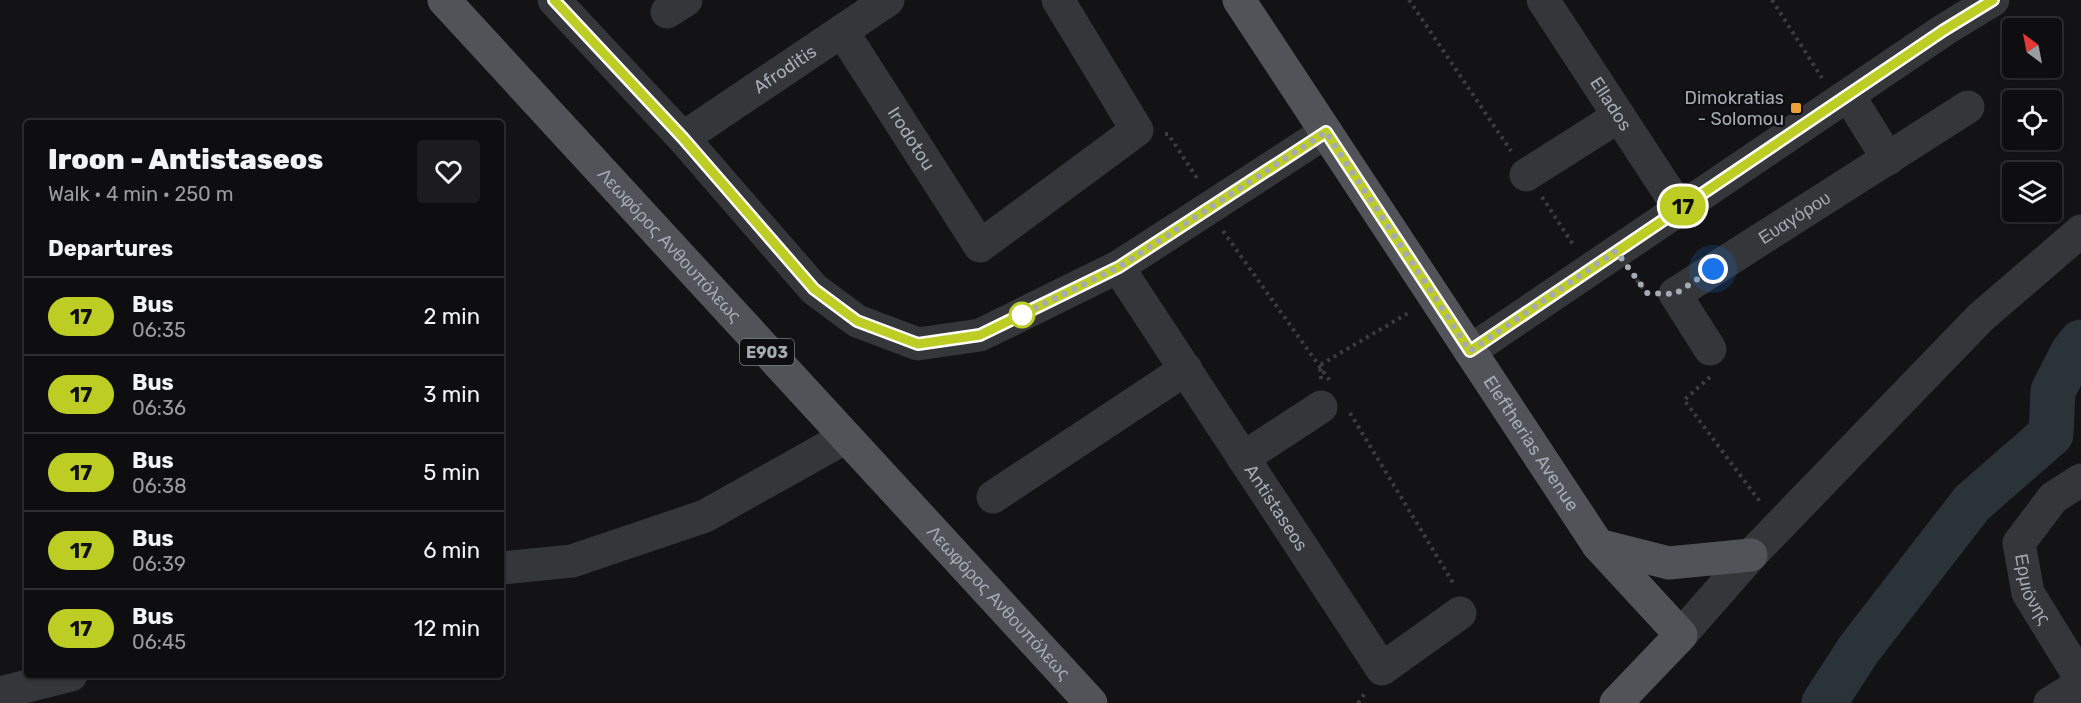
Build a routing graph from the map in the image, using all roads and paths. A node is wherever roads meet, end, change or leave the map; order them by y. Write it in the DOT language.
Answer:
graph roads {
  1 [pos="444,0"];
  2 [pos="554,0"];
  3 [pos="888,0"];
  4 [pos="1058,0"];
  5 [pos="1239,0"];
  6 [pos="1409,0"];
  7 [pos="1543,0"];
  8 [pos="1772,0"];
  9 [pos="1994,0"];
  10 [pos="842,31"];
  11 [pos="1843,100"];
  12 [pos="1968,107"];
  13 [pos="1619,116"];
  14 [pos="1137,130"];
  15 [pos="1326,132"];
  16 [pos="683,138"];
  17 [pos="1888,159"];
  18 [pos="1526,175"];
  19 [pos="1214,204"];
  20 [pos="1679,208"];
  21 [pos="2081,231"];
  22 [pos="1603,260"];
  23 [pos="1119,267"];
  24 [pos="1675,294"];
  25 [pos="1434,297"];
  26 [pos="1710,349"];
  27 [pos="1470,351"];
  28 [pos="1186,369"];
  29 [pos="1321,407"];
  30 [pos="846,437"];
  31 [pos="1243,458"];
  32 [pos="2081,480"];
  33 [pos="993,497"];
  34 [pos="1778,526"];
  35 [pos="1598,545"];
  36 [pos="1751,555"];
  37 [pos="504,568"];
  38 [pos="1460,613"];
  39 [pos="1681,635"];
  40 [pos="59,678"];
  41 [pos="2081,679"];
  42 [pos="2081,684"];
  43 [pos="0,693"];
  44 [pos="1090,703"];
  45 [pos="1616,703"];
  46 [pos="2050,703"];
  1 -- 30 [label="main road, Λεωφόρος Ανθουπόλεως / E903"];
  2 -- 16 [label="street"];
  3 -- 10 [label="street, Afroditis"];
  4 -- 14 [label="street"];
  5 -- 15 [label="main road, Eleftherias Avenue"];
  6 -- 18 [label="path"];
  7 -- 13 [label="street, Ellados"];
  8 -- 11 [label="path"];
  9 -- 11 [label="street"];
  10 -- 14 [label="street, Irodotou"];
  10 -- 16 [label="street, Afroditis"];
  11 -- 17 [label="street"];
  11 -- 20 [label="street"];
  12 -- 17 [label="street, Ευαγόρου"];
  13 -- 18 [label="street"];
  13 -- 20 [label="street, Ellados"];
  14 -- 19 [label="path"];
  15 -- 19 [label="street"];
  15 -- 25 [label="main road, Eleftherias Avenue"];
  16 -- 23 [label="street"];
  17 -- 24 [label="street, Ευαγόρου"];
  18 -- 22 [label="path"];
  19 -- 23 [label="street"];
  20 -- 22 [label="street"];
  21 -- 34 [label="street"];
  22 -- 24 [label="path"];
  22 -- 27 [label="street"];
  23 -- 28 [label="street, Antistaseos"];
  24 -- 26 [label="street"];
  25 -- 27 [label="main road, Eleftherias Avenue"];
  25 -- 29 [label="path"];
  26 -- 34 [label="path"];
  27 -- 35 [label="main road, Eleftherias Avenue"];
  28 -- 31 [label="street, Antistaseos"];
  28 -- 33 [label="street"];
  29 -- 31 [label="street"];
  30 -- 37 [label="street"];
  30 -- 44 [label="main road, Λεωφόρος Ανθουπόλεως / E903"];
  31 -- 38 [label="street, Antistaseos"];
  32 -- 41 [label="street, Ερμιόνης"];
  34 -- 36 [label="street"];
  35 -- 36 [label="main road"];
  35 -- 39 [label="main road, Eleftherias Avenue"];
  36 -- 39 [label="street"];
  39 -- 45 [label="main road"];
  40 -- 43 [label="street"];
  42 -- 46 [label="street"];
}
